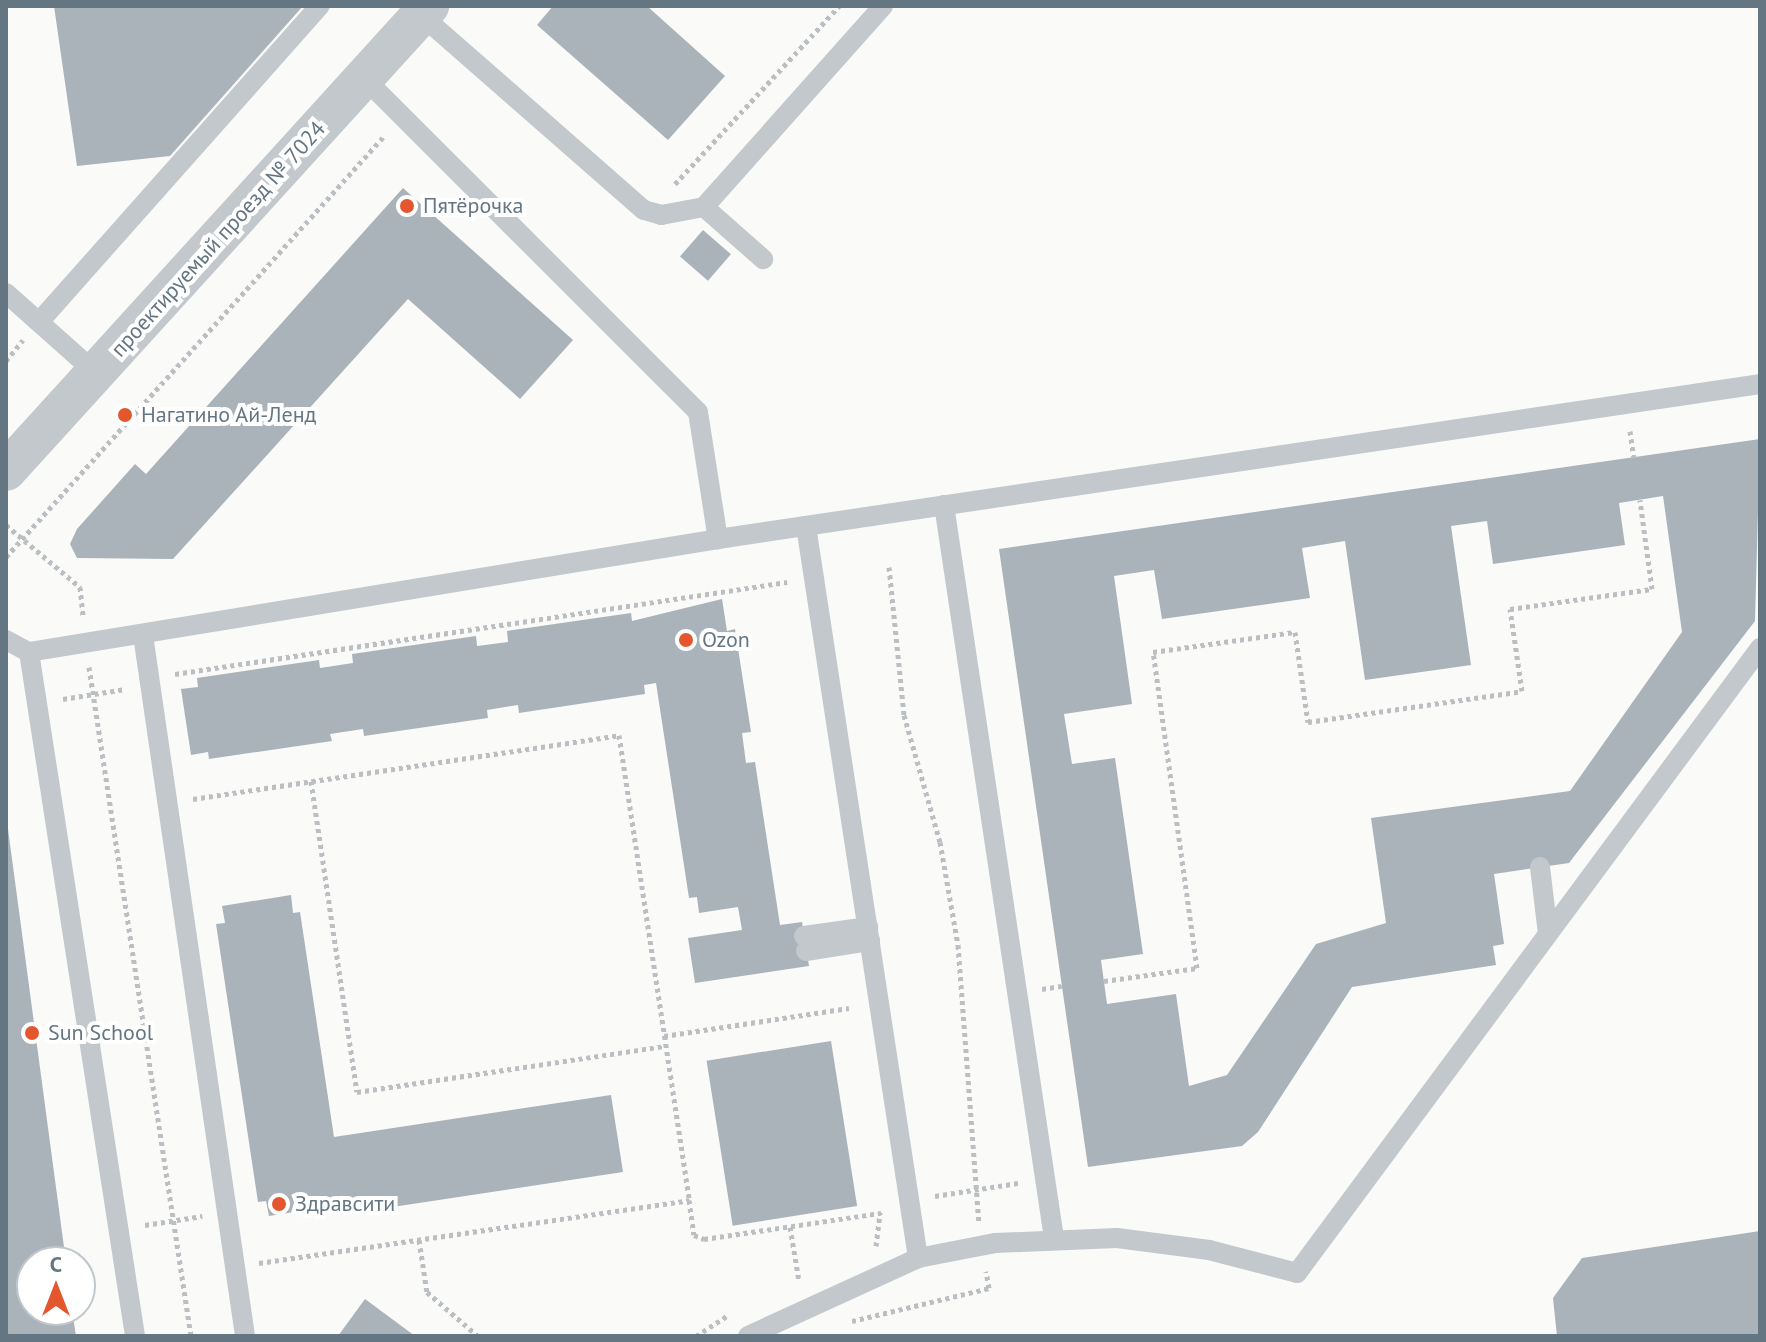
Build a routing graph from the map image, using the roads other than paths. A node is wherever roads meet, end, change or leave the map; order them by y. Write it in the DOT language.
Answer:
graph roads {
  1 [pos="320,6"];
  2 [pos="883,6"];
  3 [pos="425,10"];
  4 [pos="364,78"];
  5 [pos="704,207"];
  6 [pos="763,259"];
  7 [pos="6,293"];
  8 [pos="39,322"];
  9 [pos="96,373"];
  10 [pos="1760,384"];
  11 [pos="6,471"];
  12 [pos="944,505"];
  13 [pos="806,526"];
  14 [pos="718,539"];
  15 [pos="143,635"];
  16 [pos="6,640"];
  17 [pos="1760,648"];
  18 [pos="29,652"];
  19 [pos="1540,867"];
  20 [pos="869,934"];
  21 [pos="1548,934"];
  22 [pos="1054,1238"];
  23 [pos="918,1258"];
  24 [pos="135,1336"];
  25 [pos="245,1336"];
  26 [pos="748,1336"];
  1 -- 8 [label="lane"];
  2 -- 5 [label="lane"];
  3 -- 4 [label="street, проектируемый проезд № 7024"];
  3 -- 5 [label="lane"];
  4 -- 9 [label="street, проектируемый проезд № 7024"];
  4 -- 14 [label="lane"];
  5 -- 6 [label="lane"];
  7 -- 8 [label="lane"];
  8 -- 9 [label="lane"];
  9 -- 11 [label="street, проектируемый проезд № 7024"];
  10 -- 12 [label="lane"];
  12 -- 13 [label="lane"];
  12 -- 22 [label="lane"];
  13 -- 14 [label="lane"];
  13 -- 20 [label="lane"];
  14 -- 15 [label="lane"];
  15 -- 18 [label="lane"];
  15 -- 25 [label="lane"];
  16 -- 18 [label="lane"];
  17 -- 21 [label="lane"];
  18 -- 24 [label="lane"];
  19 -- 21 [label="lane"];
  20 -- 20 [label="lane"];
  20 -- 23 [label="lane"];
  21 -- 22 [label="lane"];
  22 -- 23 [label="lane"];
  23 -- 26 [label="lane"];
}
